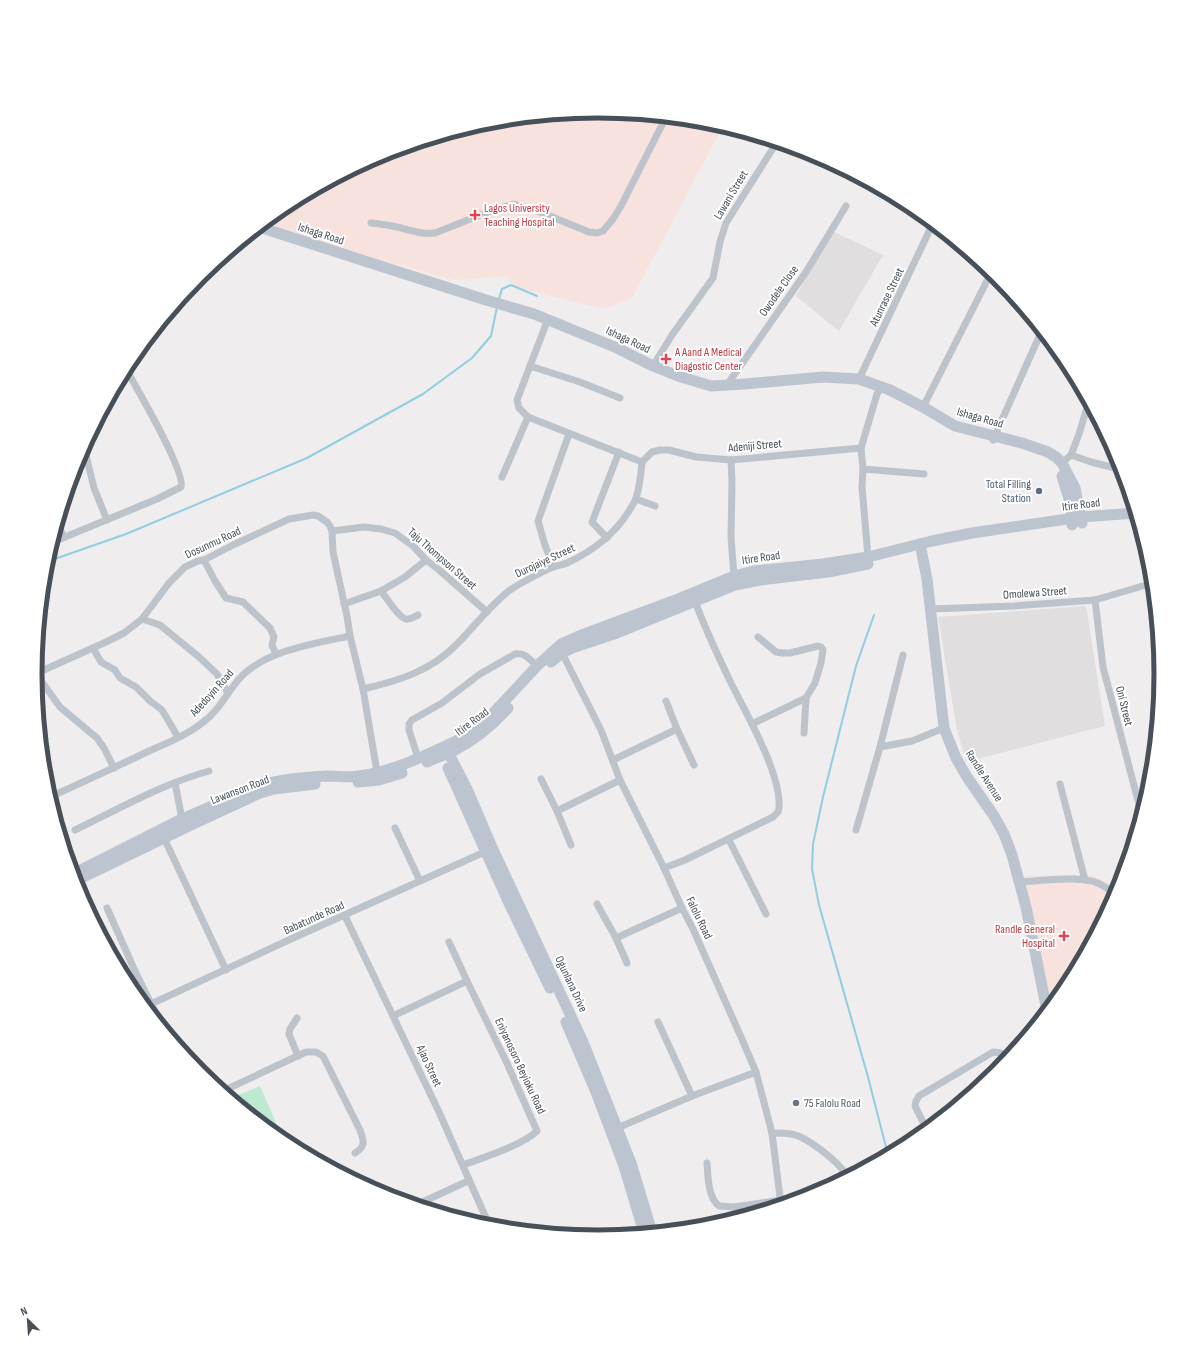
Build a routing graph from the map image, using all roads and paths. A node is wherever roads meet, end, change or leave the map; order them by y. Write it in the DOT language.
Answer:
graph roads {
  1 [pos="664,121"];
  2 [pos="774,146"];
  3 [pos="846,206"];
  4 [pos="372,223"];
  5 [pos="931,228"];
  6 [pos="264,229"];
  7 [pos="259,233"];
  8 [pos="989,277"];
  9 [pos="485,303"];
  10 [pos="547,323"];
  11 [pos="1040,335"];
  12 [pos="530,366"];
  13 [pos="653,366"];
  14 [pos="130,375"];
  15 [pos="859,379"];
  16 [pos="727,385"];
  17 [pos="879,391"];
  18 [pos="620,398"];
  19 [pos="922,407"];
  20 [pos="1087,408"];
  21 [pos="528,417"];
  22 [pos="569,434"];
  23 [pos="994,438"];
  24 [pos="861,448"];
  25 [pos="619,452"];
  26 [pos="1071,455"];
  27 [pos="86,456"];
  28 [pos="730,460"];
  29 [pos="642,462"];
  30 [pos="1062,463"];
  31 [pos="1116,468"];
  32 [pos="863,469"];
  33 [pos="924,474"];
  34 [pos="502,477"];
  35 [pos="636,499"];
  36 [pos="655,506"];
  37 [pos="1131,514"];
  38 [pos="107,520"];
  39 [pos="1133,520"];
  40 [pos="1077,521"];
  41 [pos="61,531"];
  42 [pos="332,531"];
  43 [pos="64,537"];
  44 [pos="607,538"];
  45 [pos="59,539"];
  46 [pos="920,547"];
  47 [pos="868,557"];
  48 [pos="204,560"];
  49 [pos="426,560"];
  50 [pos="553,567"];
  51 [pos="734,576"];
  52 [pos="1147,585"];
  53 [pos="381,591"];
  54 [pos="1095,600"];
  55 [pos="695,601"];
  56 [pos="344,604"];
  57 [pos="930,610"];
  58 [pos="487,612"];
  59 [pos="418,615"];
  60 [pos="142,619"];
  61 [pos="350,636"];
  62 [pos="758,637"];
  63 [pos="93,648"];
  64 [pos="560,650"];
  65 [pos="276,654"];
  66 [pos="903,655"];
  67 [pos="537,666"];
  68 [pos="42,671"];
  69 [pos="42,682"];
  70 [pos="363,689"];
  71 [pos="228,694"];
  72 [pos="806,698"];
  73 [pos="666,701"];
  74 [pos="752,724"];
  75 [pos="944,728"];
  76 [pos="677,729"];
  77 [pos="804,733"];
  78 [pos="178,737"];
  79 [pos="880,747"];
  80 [pos="443,750"];
  81 [pos="418,758"];
  82 [pos="613,760"];
  83 [pos="694,765"];
  84 [pos="114,768"];
  85 [pos="209,772"];
  86 [pos="377,772"];
  87 [pos="541,779"];
  88 [pos="620,780"];
  89 [pos="175,783"];
  90 [pos="1060,784"];
  91 [pos="56,794"];
  92 [pos="226,804"];
  93 [pos="1139,805"];
  94 [pos="557,811"];
  95 [pos="182,819"];
  96 [pos="395,828"];
  97 [pos="75,830"];
  98 [pos="856,830"];
  99 [pos="164,838"];
  100 [pos="729,840"];
  101 [pos="571,845"];
  102 [pos="489,850"];
  103 [pos="664,868"];
  104 [pos="78,871"];
  105 [pos="81,878"];
  106 [pos="1085,880"];
  107 [pos="420,881"];
  108 [pos="1020,882"];
  109 [pos="1111,892"];
  110 [pos="597,904"];
  111 [pos="107,908"];
  112 [pos="682,908"];
  113 [pos="766,914"];
  114 [pos="345,916"];
  115 [pos="616,938"];
  116 [pos="448,942"];
  117 [pos="627,963"];
  118 [pos="226,970"];
  119 [pos="467,981"];
  120 [pos="151,1004"];
  121 [pos="1046,1005"];
  122 [pos="393,1016"];
  123 [pos="297,1018"];
  124 [pos="658,1022"];
  125 [pos="298,1056"];
  126 [pos="1003,1056"];
  127 [pos="756,1072"];
  128 [pos="228,1089"];
  129 [pos="692,1096"];
  130 [pos="925,1125"];
  131 [pos="615,1129"];
  132 [pos="772,1133"];
  133 [pos="355,1154"];
  134 [pos="708,1164"];
  135 [pos="463,1165"];
  136 [pos="845,1173"];
  137 [pos="468,1181"];
  138 [pos="781,1200"];
  139 [pos="423,1202"];
  140 [pos="770,1203"];
  141 [pos="486,1219"];
  142 [pos="643,1228"];
  143 [pos="651,1228"];
  1 -- 4 [label="street"];
  2 -- 13 [label="street, Lawani Street"];
  3 -- 16 [label="street, Owodele Close"];
  5 -- 15 [label="street, Atunrase Street"];
  6 -- 9 [label="main road, Ishaga Road"];
  7 -- 9 [label="main road, Ishaga Road"];
  8 -- 19 [label="street"];
  9 -- 10 [label="main road, Ishaga Road"];
  10 -- 12 [label="street"];
  10 -- 13 [label="main road, Ishaga Road"];
  10 -- 17 [label="main road, Ishaga Road"];
  11 -- 23 [label="street"];
  12 -- 18 [label="street"];
  12 -- 21 [label="street"];
  13 -- 16 [label="main road, Ishaga Road"];
  14 -- 38 [label="street"];
  15 -- 16 [label="main road, Ishaga Road"];
  15 -- 17 [label="main road, Ishaga Road"];
  17 -- 19 [label="main road, Ishaga Road"];
  17 -- 23 [label="main road, Ishaga Road"];
  17 -- 24 [label="street"];
  19 -- 23 [label="main road, Ishaga Road"];
  20 -- 26 [label="street"];
  21 -- 22 [label="street"];
  21 -- 34 [label="street"];
  22 -- 25 [label="street"];
  22 -- 50 [label="street"];
  23 -- 30 [label="main road, Ishaga Road"];
  23 -- 40 [label="main road, Ishaga Road"];
  24 -- 28 [label="street, Adeniji Street"];
  24 -- 32 [label="street"];
  25 -- 29 [label="street"];
  25 -- 44 [label="street"];
  26 -- 30 [label="street"];
  26 -- 31 [label="street"];
  27 -- 38 [label="street"];
  28 -- 29 [label="street, Adeniji Street"];
  28 -- 51 [label="street"];
  29 -- 35 [label="street, Durojaiye Street"];
  30 -- 40 [label="main road, Ishaga Road"];
  32 -- 33 [label="street"];
  32 -- 47 [label="street"];
  35 -- 36 [label="street"];
  35 -- 44 [label="street, Durojaiye Street"];
  37 -- 40 [label="main road, Itire Road"];
  38 -- 43 [label="street"];
  39 -- 40 [label="main road, Itire Road"];
  40 -- 46 [label="main road, Itire Road"];
  41 -- 43 [label="street"];
  42 -- 48 [label="street, Dosunmu Road"];
  42 -- 49 [label="street, Taju Thompson Street"];
  42 -- 56 [label="street"];
  43 -- 45 [label="street"];
  44 -- 50 [label="street, Durojaiye Street"];
  46 -- 47 [label="main road, Itire Road"];
  46 -- 55 [label="main road, Itire Road"];
  46 -- 57 [label="main road, Randle Avenue"];
  47 -- 51 [label="main road, Itire Road"];
  48 -- 60 [label="street, Dosunmu Road"];
  48 -- 65 [label="street"];
  49 -- 53 [label="street"];
  49 -- 58 [label="street, Taju Thompson Street"];
  50 -- 58 [label="street, Durojaiye Street"];
  51 -- 64 [label="main road, Itire Road"];
  52 -- 54 [label="street, Omolewa Street"];
  53 -- 56 [label="street"];
  53 -- 59 [label="street"];
  54 -- 57 [label="street, Omolewa Street"];
  54 -- 93 [label="street, Oni Street"];
  55 -- 64 [label="main road, Itire Road"];
  55 -- 74 [label="street"];
  56 -- 61 [label="street"];
  57 -- 75 [label="main road, Randle Avenue"];
  58 -- 70 [label="street, Durojaiye Street"];
  60 -- 63 [label="street, Dosunmu Road"];
  60 -- 71 [label="street"];
  61 -- 65 [label="street, Adedoyin Road"];
  61 -- 70 [label="street"];
  62 -- 72 [label="street"];
  63 -- 68 [label="street, Dosunmu Road"];
  63 -- 78 [label="street"];
  64 -- 67 [label="main road, Itire Road"];
  64 -- 80 [label="main road, Itire Road"];
  64 -- 82 [label="street, Falolu Road"];
  65 -- 71 [label="street, Adedoyin Road"];
  66 -- 79 [label="street"];
  67 -- 80 [label="main road, Itire Road"];
  67 -- 81 [label="street"];
  69 -- 84 [label="street"];
  70 -- 86 [label="street"];
  71 -- 78 [label="street, Adedoyin Road"];
  72 -- 74 [label="street"];
  72 -- 77 [label="street"];
  73 -- 76 [label="street"];
  74 -- 100 [label="street"];
  75 -- 79 [label="street"];
  75 -- 108 [label="main road, Randle Avenue"];
  76 -- 82 [label="street"];
  76 -- 83 [label="street"];
  78 -- 84 [label="street, Adedoyin Road"];
  79 -- 98 [label="street"];
  80 -- 81 [label="main road, Lawanson Road"];
  80 -- 92 [label="main road, Lawanson Road"];
  80 -- 102 [label="main road, Ogunlana Drive"];
  81 -- 86 [label="main road, Lawanson Road"];
  82 -- 88 [label="street, Falolu Road"];
  84 -- 91 [label="street, Adedoyin Road"];
  85 -- 89 [label="street"];
  86 -- 92 [label="main road, Lawanson Road"];
  87 -- 94 [label="street"];
  88 -- 94 [label="street"];
  88 -- 103 [label="street, Falolu Road"];
  89 -- 95 [label="street"];
  89 -- 97 [label="street"];
  90 -- 106 [label="street"];
  92 -- 95 [label="main road, Lawanson Road"];
  92 -- 99 [label="main road, Lawanson Road"];
  94 -- 101 [label="street"];
  95 -- 104 [label="main road, Lawanson Road"];
  96 -- 107 [label="street"];
  99 -- 105 [label="main road, Lawanson Road"];
  99 -- 118 [label="street"];
  100 -- 103 [label="street"];
  100 -- 113 [label="street"];
  102 -- 107 [label="street, Babatunde Road"];
  102 -- 131 [label="main road, Ogunlana Drive"];
  103 -- 112 [label="street, Falolu Road"];
  106 -- 108 [label="street"];
  106 -- 109 [label="street"];
  107 -- 114 [label="street, Babatunde Road"];
  108 -- 121 [label="main road, Randle Avenue"];
  110 -- 115 [label="street"];
  111 -- 120 [label="street"];
  112 -- 115 [label="street"];
  112 -- 127 [label="street, Falolu Road"];
  114 -- 118 [label="street, Babatunde Road"];
  114 -- 122 [label="street, Ajao Street"];
  115 -- 117 [label="street"];
  116 -- 119 [label="street"];
  118 -- 120 [label="street, Babatunde Road"];
  119 -- 122 [label="street"];
  119 -- 135 [label="street, Eniyanosoro Beyioku Road"];
  122 -- 135 [label="street, Ajao Street"];
  123 -- 125 [label="street"];
  124 -- 129 [label="street"];
  125 -- 128 [label="street"];
  125 -- 133 [label="street"];
  126 -- 130 [label="street"];
  127 -- 129 [label="street"];
  127 -- 132 [label="street, Falolu Road"];
  129 -- 131 [label="street"];
  131 -- 142 [label="main road, Ogunlana Drive"];
  131 -- 143 [label="main road, Ogunlana Drive"];
  132 -- 136 [label="street"];
  132 -- 138 [label="street, Falolu Road"];
  134 -- 140 [label="street"];
  135 -- 137 [label="street, Ajao Street"];
  137 -- 139 [label="street"];
  137 -- 141 [label="street, Ajao Street"];
}
